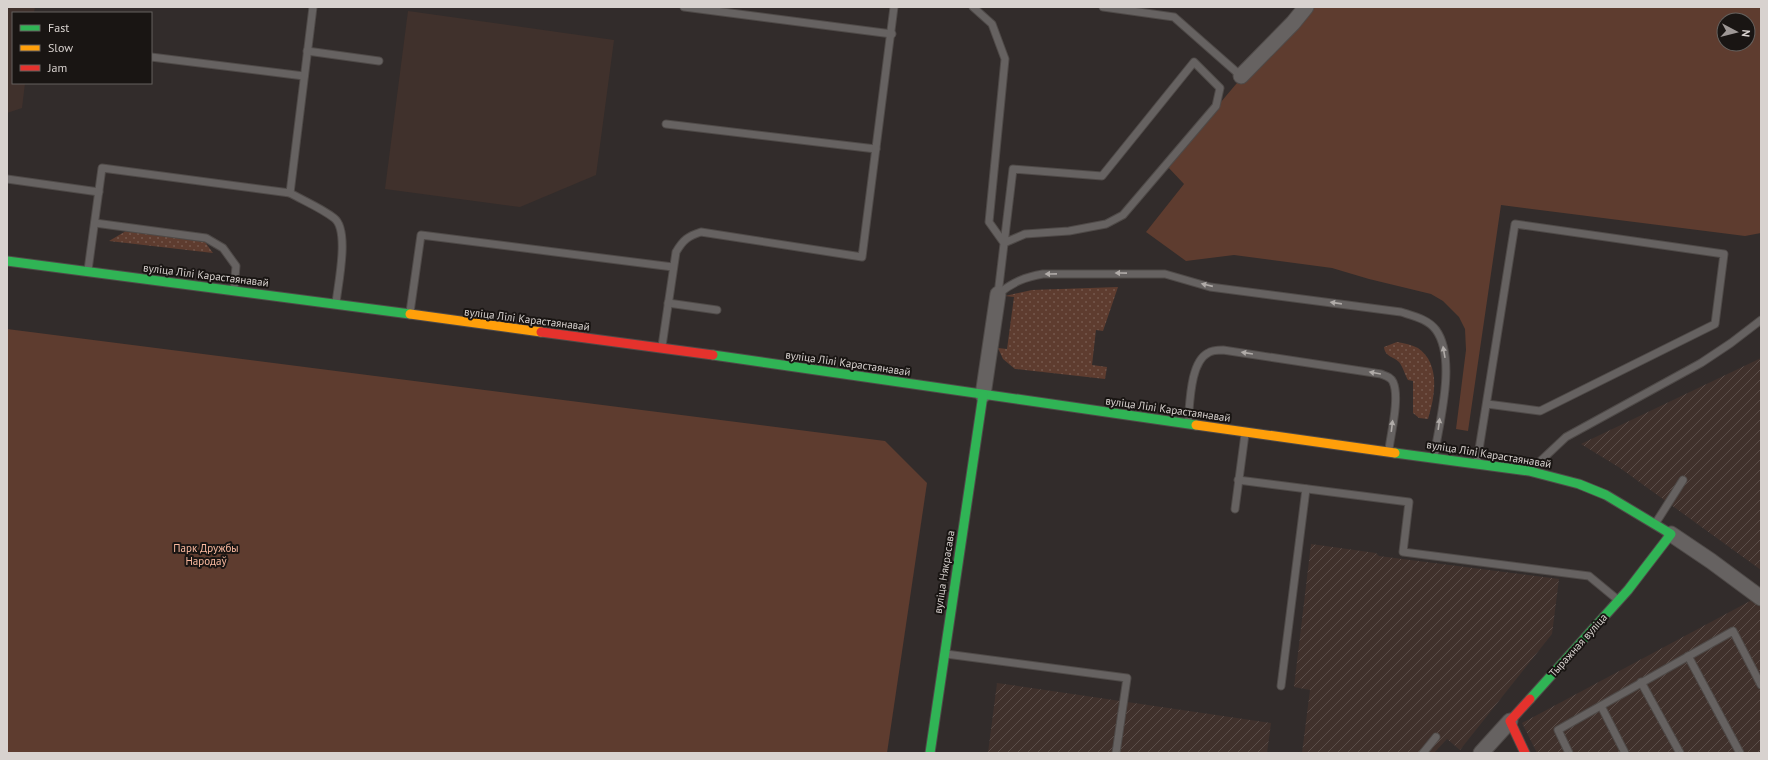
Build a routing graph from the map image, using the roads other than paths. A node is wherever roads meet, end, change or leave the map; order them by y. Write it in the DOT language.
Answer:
graph roads {
  1 [pos="312,7"];
  2 [pos="684,7"];
  3 [pos="894,7"];
  4 [pos="973,7"];
  5 [pos="1103,7"];
  6 [pos="1306,7"];
  7 [pos="892,34"];
  8 [pos="307,51"];
  9 [pos="152,58"];
  10 [pos="379,61"];
  11 [pos="304,76"];
  12 [pos="1241,76"];
  13 [pos="666,124"];
  14 [pos="876,149"];
  15 [pos="7,179"];
  16 [pos="99,192"];
  17 [pos="290,193"];
  18 [pos="94,223"];
  19 [pos="1004,243"];
  20 [pos="7,261"];
  21 [pos="673,267"];
  22 [pos="88,272"];
  23 [pos="234,291"];
  24 [pos="998,294"];
  25 [pos="668,303"];
  26 [pos="335,305"];
  27 [pos="718,310"];
  28 [pos="409,316"];
  29 [pos="1761,320"];
  30 [pos="662,348"];
  31 [pos="984,395"];
  32 [pos="1487,404"];
  33 [pos="1188,424"];
  34 [pos="1245,432"];
  35 [pos="1388,451"];
  36 [pos="1434,457"];
  37 [pos="1477,463"];
  38 [pos="1530,471"];
  39 [pos="1238,480"];
  40 [pos="1683,480"];
  41 [pos="1306,489"];
  42 [pos="1235,509"];
  43 [pos="1655,524"];
  44 [pos="1671,534"];
  45 [pos="1761,598"];
  46 [pos="1618,600"];
  47 [pos="944,654"];
  48 [pos="1688,656"];
  49 [pos="1641,682"];
  50 [pos="1761,685"];
  51 [pos="1281,686"];
  52 [pos="1601,706"];
  53 [pos="1510,721"];
  54 [pos="1436,737"];
  55 [pos="930,753"];
  56 [pos="1116,753"];
  57 [pos="1422,753"];
  58 [pos="1481,753"];
  59 [pos="1525,753"];
  60 [pos="1569,753"];
  61 [pos="1625,753"];
  62 [pos="1680,753"];
  63 [pos="1740,753"];
  1 -- 8 [label="lane"];
  2 -- 7 [label="lane"];
  3 -- 7 [label="lane"];
  4 -- 19 [label="lane"];
  5 -- 12 [label="lane"];
  6 -- 12 [label="street"];
  7 -- 14 [label="lane"];
  8 -- 10 [label="lane"];
  8 -- 11 [label="lane"];
  9 -- 11 [label="lane"];
  11 -- 17 [label="lane"];
  13 -- 14 [label="lane"];
  14 -- 21 [label="lane"];
  15 -- 16 [label="lane"];
  16 -- 17 [label="lane"];
  16 -- 18 [label="lane"];
  17 -- 26 [label="lane"];
  18 -- 22 [label="lane"];
  18 -- 23 [label="lane"];
  19 -- 19 [label="lane"];
  19 -- 24 [label="lane"];
  20 -- 22 [label="main road, вуліца Лілі Карастаянавай"];
  21 -- 25 [label="lane"];
  21 -- 28 [label="lane"];
  22 -- 23 [label="main road, вуліца Лілі Карастаянавай"];
  23 -- 26 [label="main road, вуліца Лілі Карастаянавай"];
  24 -- 31 [label="street"];
  36 -- 24 [label="lane, one-way"];
  25 -- 27 [label="lane"];
  25 -- 30 [label="lane"];
  26 -- 28 [label="main road, вуліца Лілі Карастаянавай"];
  28 -- 30 [label="main road, вуліца Лілі Карастаянавай"];
  29 -- 38 [label="lane"];
  30 -- 31 [label="main road, вуліца Лілі Карастаянавай"];
  31 -- 33 [label="main road, вуліца Лілі Карастаянавай"];
  31 -- 47 [label="main road, вуліца Някрасава"];
  32 -- 32 [label="lane"];
  32 -- 37 [label="lane"];
  33 -- 34 [label="main road, вуліца Лілі Карастаянавай"];
  35 -- 33 [label="lane, one-way"];
  34 -- 35 [label="main road, вуліца Лілі Карастаянавай"];
  34 -- 39 [label="lane"];
  35 -- 36 [label="main road, вуліца Лілі Карастаянавай"];
  36 -- 37 [label="main road, вуліца Лілі Карастаянавай"];
  37 -- 38 [label="main road, вуліца Лілі Карастаянавай"];
  38 -- 43 [label="main road, вуліца Лілі Карастаянавай"];
  39 -- 41 [label="lane"];
  39 -- 42 [label="lane"];
  40 -- 43 [label="lane"];
  41 -- 46 [label="lane"];
  41 -- 51 [label="lane"];
  43 -- 44 [label="main road, вуліца Лілі Карастаянавай"];
  44 -- 45 [label="street"];
  44 -- 46 [label="main road, Тыражная вуліца"];
  46 -- 53 [label="main road, Тыражная вуліца"];
  47 -- 55 [label="main road, вуліца Някрасава"];
  47 -- 56 [label="lane"];
  48 -- 49 [label="lane"];
  48 -- 50 [label="lane"];
  48 -- 63 [label="lane"];
  49 -- 52 [label="lane"];
  49 -- 62 [label="lane"];
  52 -- 60 [label="lane"];
  52 -- 61 [label="lane"];
  53 -- 58 [label="street, Тыражная вуліца"];
  53 -- 59 [label="main road"];
  54 -- 57 [label="lane"];
}
